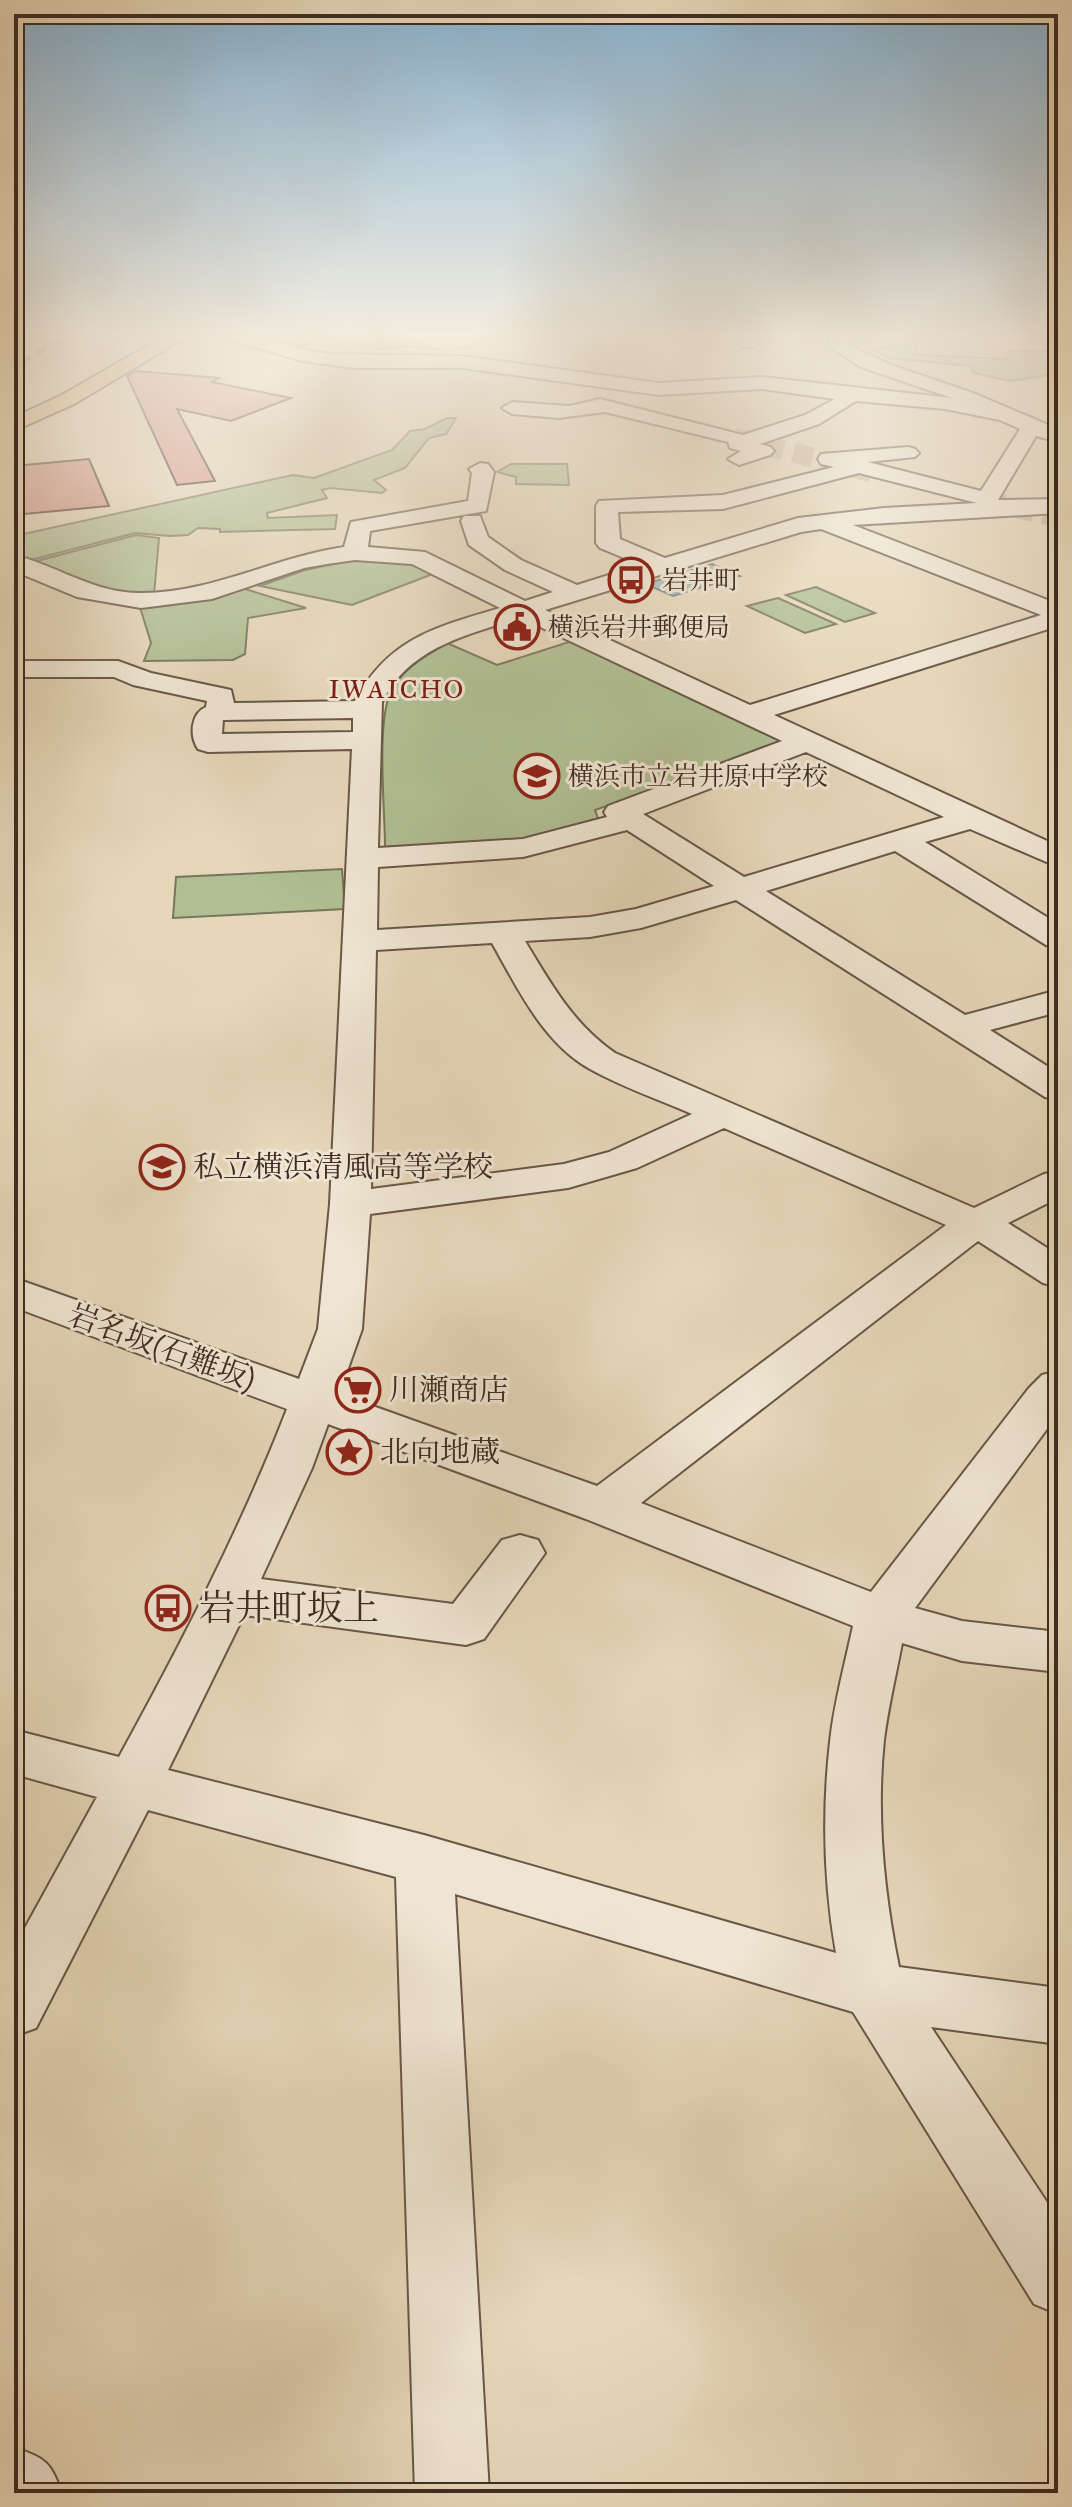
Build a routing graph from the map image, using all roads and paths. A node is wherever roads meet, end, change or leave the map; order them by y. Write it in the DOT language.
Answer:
graph roads {
  1 [pos="1031,450"];
  2 [pos="908,453"];
  3 [pos="857,467"];
  4 [pos="480,469"];
  5 [pos="1024,508"];
  6 [pos="472,521"];
  7 [pos="820,521"];
  8 [pos="355,553"];
  9 [pos="17,565"];
  10 [pos="661,565"];
  11 [pos="1044,584"];
  12 [pos="573,592"];
  13 [pos="1015,596"];
  14 [pos="520,608"];
  15 [pos="1058,615"];
  16 [pos="14,669"];
  17 [pos="749,714"];
  18 [pos="367,725"];
  19 [pos="808,741"];
  20 [pos="972,818"];
  21 [pos="631,820"];
  22 [pos="899,840"];
  23 [pos="363,858"];
  24 [pos="1058,858"];
  25 [pos="738,889"];
  26 [pos="504,934"];
  27 [pos="1058,938"];
  28 [pos="361,941"];
  29 [pos="1058,1001"];
  30 [pos="962,1027"];
  31 [pos="1058,1089"];
  32 [pos="725,1113"];
  33 [pos="1058,1183"];
  34 [pos="350,1204"];
  35 [pos="975,1223"];
  36 [pos="1058,1274"];
  37 [pos="14,1292"];
  38 [pos="1058,1386"];
  39 [pos="311,1402"];
  40 [pos="603,1507"];
  41 [pos="520,1553"];
  42 [pos="229,1594"];
  43 [pos="881,1616"];
  44 [pos="1058,1652"];
  45 [pos="14,1752"];
  46 [pos="132,1785"];
  47 [pos="424,1860"];
  48 [pos="873,1991"];
  49 [pos="14,2008"];
  50 [pos="1058,2016"];
  51 [pos="1058,2280"];
  52 [pos="14,2484"];
  53 [pos="25,2493"];
  54 [pos="452,2493"];
  1 -- 5 [label="street"];
  2 -- 3 [label="street"];
  3 -- 5 [label="street"];
  3 -- 10 [label="street"];
  4 -- 8 [label="street"];
  5 -- 7 [label="street"];
  6 -- 12 [label="street"];
  7 -- 10 [label="street"];
  7 -- 13 [label="street"];
  8 -- 9 [label="street"];
  8 -- 14 [label="street"];
  10 -- 12 [label="street"];
  11 -- 13 [label="street"];
  12 -- 14 [label="street"];
  13 -- 15 [label="street"];
  14 -- 17 [label="street"];
  14 -- 18 [label="street"];
  15 -- 17 [label="street"];
  16 -- 18 [label="street"];
  17 -- 19 [label="street"];
  18 -- 23 [label="street"];
  19 -- 20 [label="street"];
  19 -- 21 [label="street"];
  20 -- 22 [label="street"];
  20 -- 24 [label="street"];
  21 -- 23 [label="street"];
  21 -- 25 [label="street"];
  22 -- 25 [label="street"];
  22 -- 27 [label="street"];
  23 -- 28 [label="street"];
  25 -- 26 [label="street"];
  25 -- 30 [label="street"];
  26 -- 28 [label="street"];
  26 -- 32 [label="street"];
  28 -- 34 [label="street"];
  29 -- 30 [label="street"];
  30 -- 31 [label="street"];
  32 -- 34 [label="street"];
  32 -- 35 [label="street"];
  33 -- 35 [label="street"];
  34 -- 39 [label="street"];
  35 -- 36 [label="street"];
  35 -- 40 [label="street"];
  37 -- 39 [label="street, 岩名坂(石難坂)"];
  38 -- 43 [label="street"];
  39 -- 40 [label="street, 岩名坂(石難坂)"];
  39 -- 42 [label="street"];
  40 -- 43 [label="street, 岩名坂(石難坂)"];
  41 -- 42 [label="street"];
  42 -- 46 [label="street"];
  43 -- 44 [label="street, 岩名坂(石難坂)"];
  43 -- 48 [label="street"];
  45 -- 46 [label="street"];
  46 -- 47 [label="street"];
  46 -- 49 [label="street"];
  47 -- 48 [label="street"];
  47 -- 54 [label="street"];
  48 -- 50 [label="street"];
  48 -- 51 [label="street"];
  52 -- 53 [label="street"];
}
